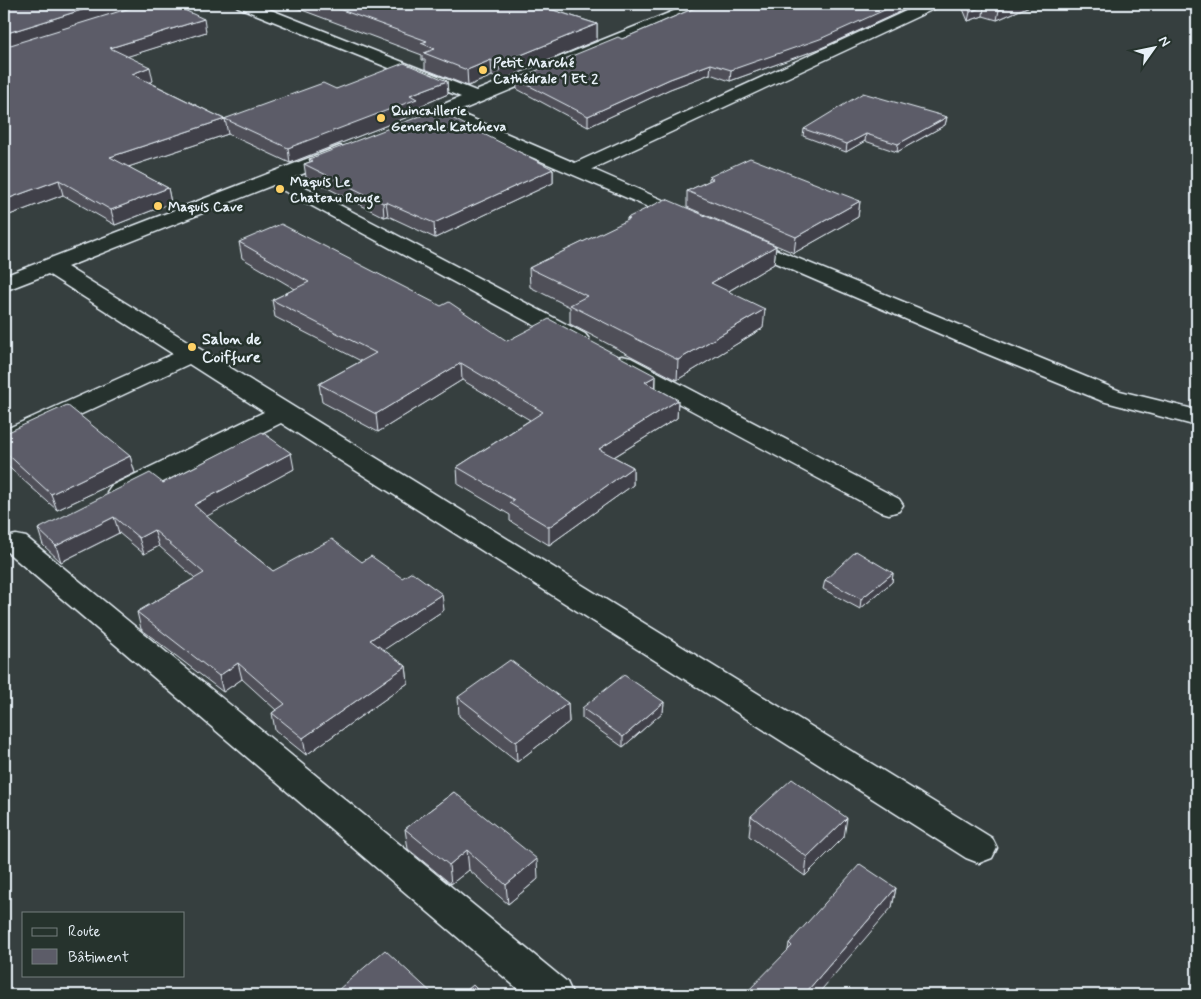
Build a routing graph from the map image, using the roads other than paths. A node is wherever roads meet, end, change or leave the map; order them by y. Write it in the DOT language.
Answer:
graph roads {
  1 [pos="243,4"];
  2 [pos="704,4"];
  3 [pos="933,4"];
  4 [pos="600,28"];
  5 [pos="625,37"];
  6 [pos="478,98"];
  7 [pos="442,112"];
  8 [pos="415,122"];
  9 [pos="353,147"];
  10 [pos="575,170"];
  11 [pos="274,178"];
  12 [pos="50,266"];
  13 [pos="4,284"];
  14 [pos="192,354"];
  15 [pos="283,412"];
  16 [pos="1197,418"];
  17 [pos="4,440"];
  18 [pos="96,504"];
  19 [pos="889,505"];
  20 [pos="21,542"];
  21 [pos="979,848"];
  22 [pos="553,995"];
  1 -- 6 [label="street"];
  2 -- 5 [label="street"];
  3 -- 10 [label="street"];
  4 -- 5 [label="street"];
  5 -- 6 [label="street"];
  6 -- 7 [label="street"];
  7 -- 8 [label="street"];
  7 -- 10 [label="street"];
  9 -- 11 [label="street"];
  10 -- 16 [label="street"];
  11 -- 12 [label="street"];
  11 -- 19 [label="street"];
  12 -- 13 [label="street"];
  12 -- 14 [label="street"];
  14 -- 15 [label="street"];
  14 -- 17 [label="street"];
  15 -- 18 [label="street"];
  15 -- 21 [label="street"];
  20 -- 22 [label="street"];
}
